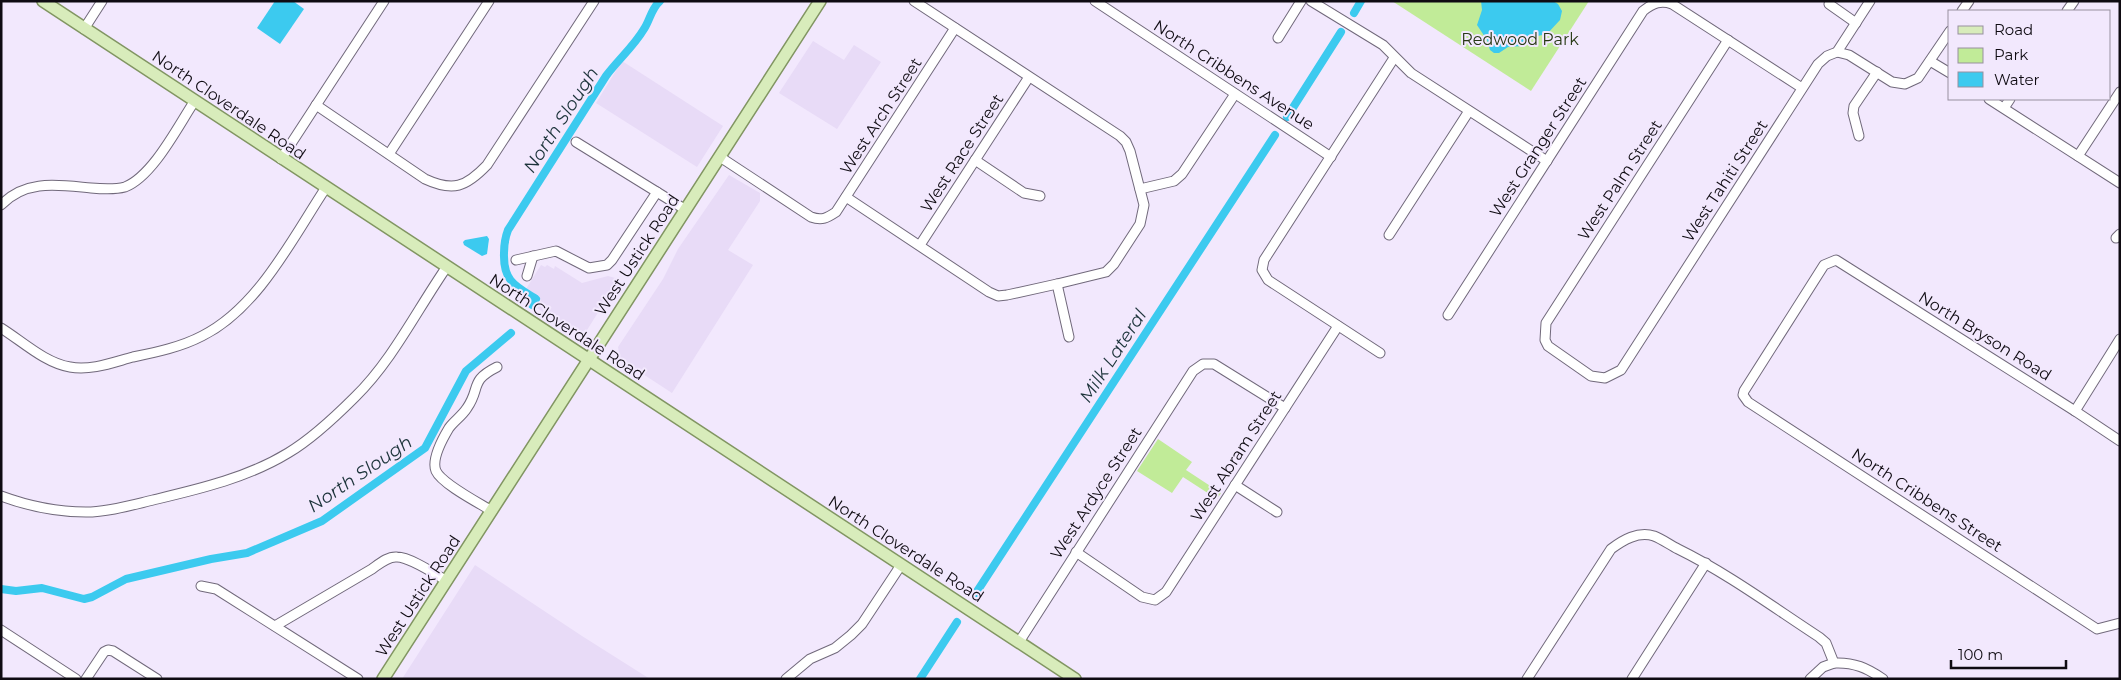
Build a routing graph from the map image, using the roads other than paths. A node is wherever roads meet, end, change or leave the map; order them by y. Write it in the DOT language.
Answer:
graph roads {
  1 [pos="42,1"];
  2 [pos="102,1"];
  3 [pos="384,1"];
  4 [pos="489,1"];
  5 [pos="594,1"];
  6 [pos="820,1"];
  7 [pos="914,1"];
  8 [pos="1095,1"];
  9 [pos="1301,1"];
  10 [pos="1311,1"];
  11 [pos="1870,1"];
  12 [pos="1658,2"];
  13 [pos="1829,4"];
  14 [pos="1856,23"];
  15 [pos="955,28"];
  16 [pos="84,29"];
  17 [pos="1948,34"];
  18 [pos="1278,38"];
  19 [pos="1728,40"];
  20 [pos="1837,52"];
  21 [pos="1394,58"];
  22 [pos="1930,61"];
  23 [pos="1877,72"];
  24 [pos="1948,72"];
  25 [pos="1029,76"];
  26 [pos="1802,88"];
  27 [pos="2120,92"];
  28 [pos="1235,94"];
  29 [pos="1991,100"];
  30 [pos="2009,100"];
  31 [pos="194,102"];
  32 [pos="316,105"];
  33 [pos="2004,108"];
  34 [pos="1469,111"];
  35 [pos="1858,136"];
  36 [pos="576,142"];
  37 [pos="389,154"];
  38 [pos="2078,156"];
  39 [pos="720,157"];
  40 [pos="1331,157"];
  41 [pos="281,159"];
  42 [pos="974,160"];
  43 [pos="1547,161"];
  44 [pos="2120,183"];
  45 [pos="325,189"];
  46 [pos="1140,189"];
  47 [pos="656,192"];
  48 [pos="1040,196"];
  49 [pos="846,197"];
  50 [pos="1,205"];
  51 [pos="686,210"];
  52 [pos="1389,235"];
  53 [pos="920,245"];
  54 [pos="533,256"];
  55 [pos="516,260"];
  56 [pos="446,268"];
  57 [pos="527,276"];
  58 [pos="1057,284"];
  59 [pos="1448,315"];
  60 [pos="1338,326"];
  61 [pos="1,328"];
  62 [pos="1069,337"];
  63 [pos="2120,339"];
  64 [pos="1380,353"];
  65 [pos="589,360"];
  66 [pos="497,367"];
  67 [pos="1605,378"];
  68 [pos="1744,395"];
  69 [pos="1285,408"];
  70 [pos="2075,411"];
  71 [pos="2120,441"];
  72 [pos="1236,485"];
  73 [pos="1,496"];
  74 [pos="492,511"];
  75 [pos="1276,512"];
  76 [pos="1076,552"];
  77 [pos="1706,563"];
  78 [pos="901,565"];
  79 [pos="447,581"];
  80 [pos="201,586"];
  81 [pos="2120,623"];
  82 [pos="275,626"];
  83 [pos="1,630"];
  84 [pos="1019,642"];
  85 [pos="1834,664"];
  86 [pos="76,679"];
  87 [pos="86,679"];
  88 [pos="157,679"];
  89 [pos="358,679"];
  90 [pos="383,679"];
  91 [pos="786,679"];
  92 [pos="1076,679"];
  93 [pos="1527,679"];
  94 [pos="1632,679"];
  95 [pos="1810,679"];
  96 [pos="1883,679"];
  1 -- 16 [label="main road, North Cloverdale Road"];
  2 -- 16 [label="street"];
  3 -- 32 [label="street"];
  4 -- 37 [label="street"];
  5 -- 37 [label="street"];
  6 -- 39 [label="main road, West Ustick Road"];
  7 -- 15 [label="street"];
  8 -- 28 [label="street, North Cribbens Avenue"];
  9 -- 18 [label="street"];
  10 -- 21 [label="street"];
  11 -- 14 [label="street, West Tahiti Street"];
  12 -- 19 [label="street"];
  12 -- 43 [label="street, West Granger Street"];
  13 -- 14 [label="street"];
  14 -- 20 [label="street, West Tahiti Street"];
  15 -- 25 [label="street"];
  15 -- 49 [label="street, West Arch Street"];
  16 -- 31 [label="main road, North Cloverdale Road"];
  17 -- 22 [label="street"];
  19 -- 26 [label="street"];
  19 -- 67 [label="street, West Palm Street"];
  20 -- 23 [label="street"];
  20 -- 26 [label="street, West Tahiti Street"];
  21 -- 34 [label="street"];
  21 -- 40 [label="street"];
  22 -- 23 [label="street"];
  22 -- 24 [label="street"];
  23 -- 35 [label="street"];
  25 -- 42 [label="street, West Race Street"];
  25 -- 46 [label="street"];
  26 -- 67 [label="street, West Tahiti Street"];
  27 -- 38 [label="street"];
  28 -- 40 [label="street, North Cribbens Avenue"];
  28 -- 46 [label="street"];
  29 -- 33 [label="street"];
  30 -- 33 [label="street"];
  31 -- 41 [label="main road, North Cloverdale Road"];
  31 -- 50 [label="street"];
  32 -- 37 [label="street"];
  32 -- 41 [label="street"];
  33 -- 38 [label="street"];
  34 -- 43 [label="street"];
  34 -- 52 [label="street"];
  36 -- 47 [label="street"];
  38 -- 44 [label="street"];
  39 -- 49 [label="street, West Arch Street"];
  39 -- 51 [label="main road, West Ustick Road"];
  40 -- 60 [label="street"];
  41 -- 45 [label="main road, North Cloverdale Road"];
  42 -- 48 [label="street"];
  42 -- 53 [label="street, West Race Street"];
  43 -- 59 [label="street, West Granger Street"];
  45 -- 56 [label="main road, North Cloverdale Road"];
  45 -- 61 [label="street"];
  46 -- 58 [label="street"];
  47 -- 51 [label="street"];
  47 -- 54 [label="street"];
  49 -- 53 [label="street"];
  51 -- 65 [label="main road, West Ustick Road"];
  53 -- 58 [label="street"];
  54 -- 55 [label="street"];
  54 -- 57 [label="street"];
  56 -- 65 [label="main road, North Cloverdale Road"];
  56 -- 73 [label="street"];
  58 -- 62 [label="street"];
  60 -- 64 [label="street"];
  60 -- 69 [label="street, West Abram Street"];
  63 -- 70 [label="street"];
  65 -- 74 [label="main road, West Ustick Road"];
  65 -- 78 [label="main road, North Cloverdale Road"];
  66 -- 74 [label="street"];
  68 -- 70 [label="street, North Bryson Road"];
  68 -- 81 [label="street, North Cribbens Street"];
  69 -- 72 [label="street, West Abram Street"];
  69 -- 76 [label="street, West Ardyce Street"];
  70 -- 71 [label="street, North Bryson Road"];
  72 -- 75 [label="street"];
  72 -- 76 [label="street, West Abram Street"];
  74 -- 79 [label="main road, West Ustick Road"];
  76 -- 84 [label="street, West Ardyce Street"];
  77 -- 85 [label="street"];
  77 -- 93 [label="street"];
  77 -- 94 [label="street"];
  78 -- 84 [label="main road, North Cloverdale Road"];
  78 -- 91 [label="street"];
  79 -- 82 [label="street"];
  79 -- 90 [label="main road, West Ustick Road"];
  80 -- 82 [label="street"];
  82 -- 89 [label="street"];
  83 -- 86 [label="street"];
  84 -- 92 [label="main road, North Cloverdale Road"];
  85 -- 95 [label="street"];
  85 -- 96 [label="street"];
  87 -- 88 [label="street"];
}
